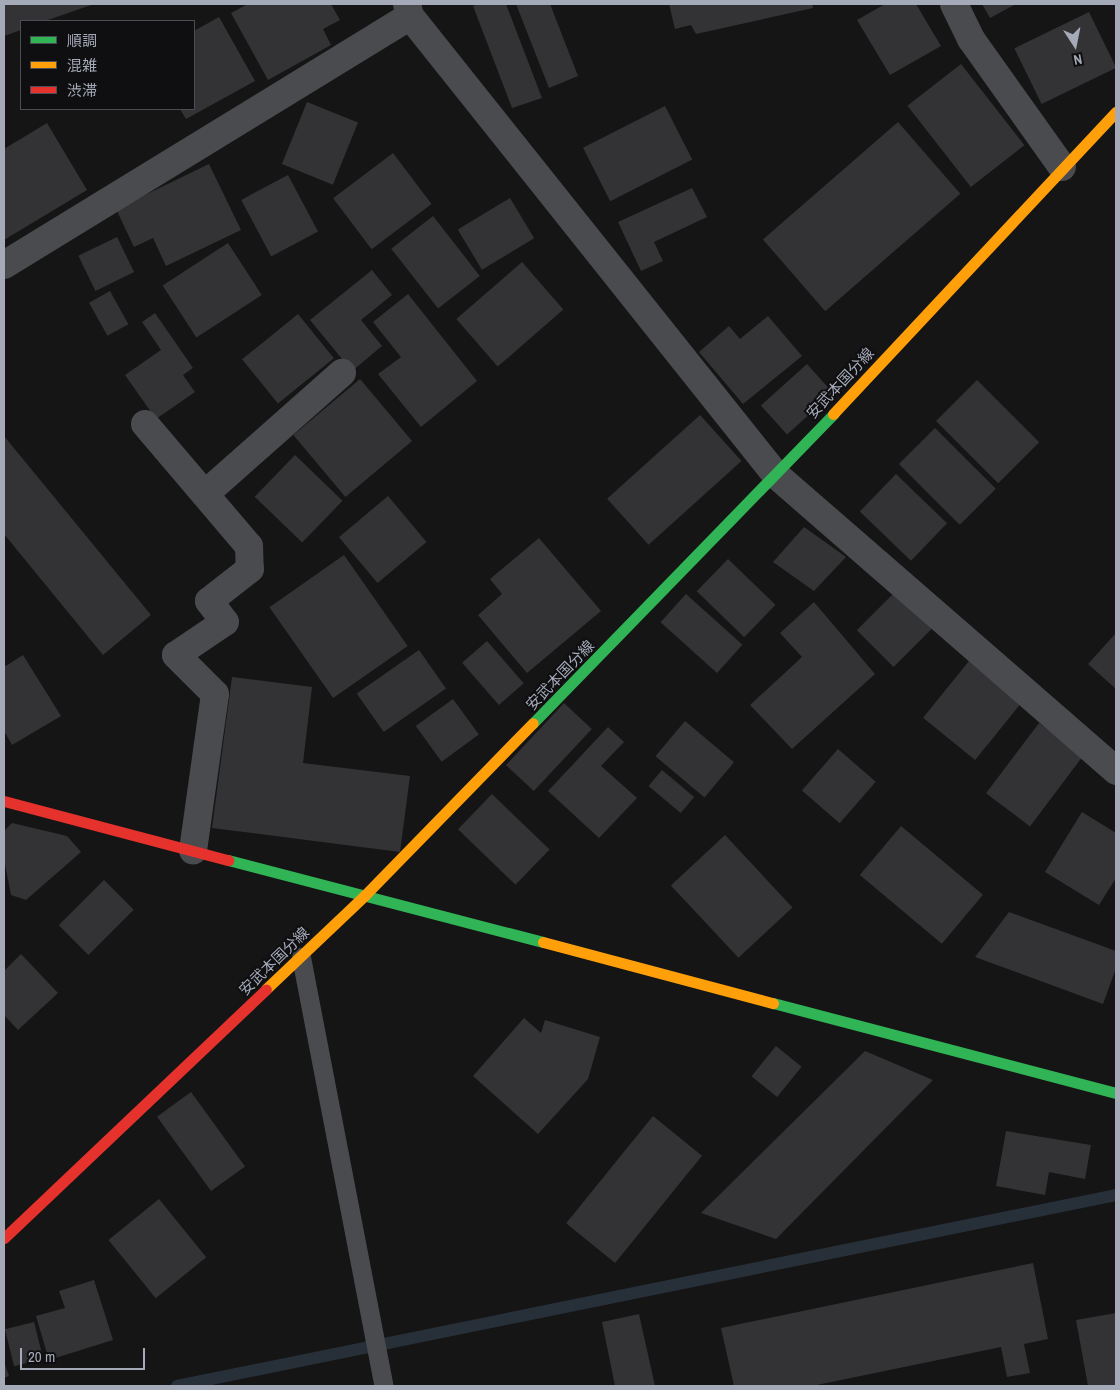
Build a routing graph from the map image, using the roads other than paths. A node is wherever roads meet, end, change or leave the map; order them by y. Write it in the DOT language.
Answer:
graph roads {
  1 [pos="954,4"];
  2 [pos="409,10"];
  3 [pos="1116,112"];
  4 [pos="1062,167"];
  5 [pos="4,265"];
  6 [pos="342,373"];
  7 [pos="146,424"];
  8 [pos="776,475"];
  9 [pos="205,494"];
  10 [pos="1116,771"];
  11 [pos="4,801"];
  12 [pos="193,850"];
  13 [pos="365,895"];
  14 [pos="301,957"];
  15 [pos="1116,1093"];
  16 [pos="4,1238"];
  17 [pos="384,1386"];
  1 -- 4 [label="street"];
  2 -- 5 [label="street"];
  2 -- 8 [label="street"];
  3 -- 4 [label="main road, 安武本国分線"];
  4 -- 8 [label="main road, 安武本国分線"];
  6 -- 9 [label="street"];
  7 -- 9 [label="street"];
  8 -- 10 [label="street"];
  8 -- 13 [label="main road, 安武本国分線"];
  9 -- 12 [label="street"];
  11 -- 12 [label="main road"];
  12 -- 13 [label="main road"];
  13 -- 14 [label="main road, 安武本国分線"];
  13 -- 15 [label="main road"];
  14 -- 16 [label="main road, 安武本国分線"];
  14 -- 17 [label="lane"];
}
